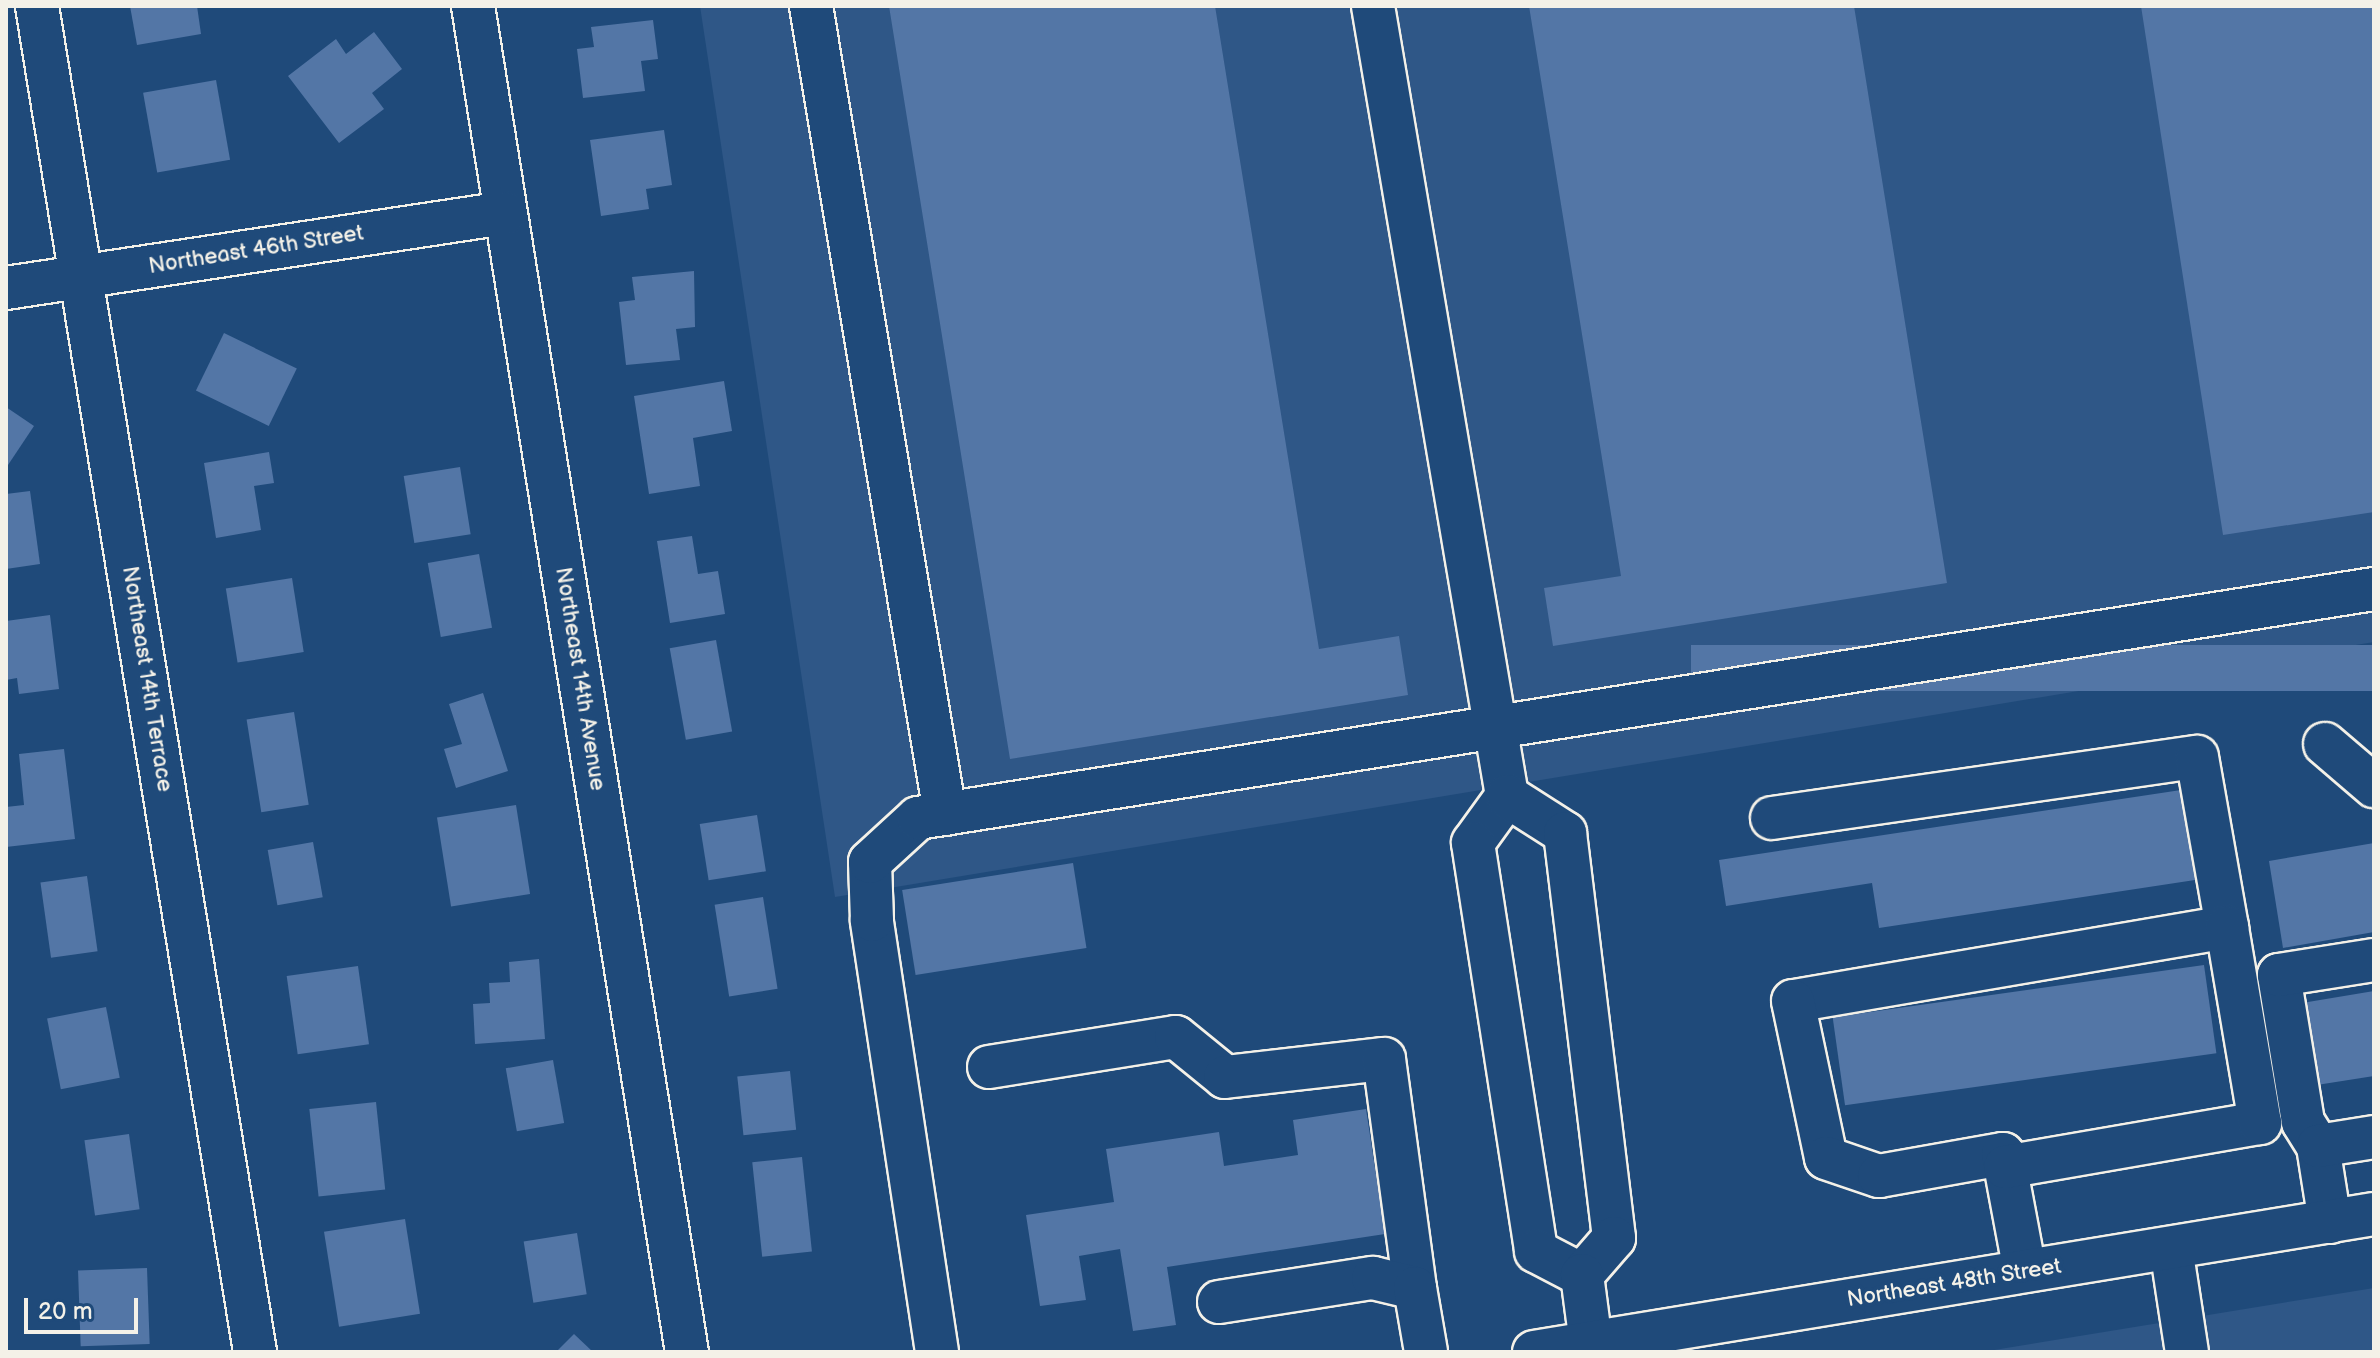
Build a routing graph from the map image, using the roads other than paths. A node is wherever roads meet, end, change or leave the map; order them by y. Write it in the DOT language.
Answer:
graph roads {
  1 [pos="37,6"];
  2 [pos="473,6"];
  3 [pos="811,6"];
  4 [pos="1373,6"];
  5 [pos="505,213"];
  6 [pos="82,277"];
  7 [pos="6,288"];
  8 [pos="2374,589"];
  9 [pos="1495,726"];
  10 [pos="2325,744"];
  11 [pos="2374,786"];
  12 [pos="1507,796"];
  13 [pos="945,814"];
  14 [pos="1772,818"];
  15 [pos="2227,927"];
  16 [pos="2374,960"];
  17 [pos="989,1067"];
  18 [pos="2374,1137"];
  19 [pos="2318,1146"];
  20 [pos="2005,1167"];
  21 [pos="2374,1214"];
  22 [pos="2330,1222"];
  23 [pos="2171,1248"];
  24 [pos="2025,1271"];
  25 [pos="1582,1275"];
  26 [pos="1415,1288"];
  27 [pos="1219,1302"];
  28 [pos="1591,1343"];
  29 [pos="255,1352"];
  30 [pos="687,1352"];
  31 [pos="937,1352"];
  32 [pos="1426,1352"];
  33 [pos="1534,1352"];
  34 [pos="2187,1352"];
  1 -- 6 [label="street, Northeast 14th Terrace"];
  2 -- 5 [label="street, Northeast 14th Avenue"];
  3 -- 13 [label="street"];
  4 -- 9 [label="street"];
  5 -- 6 [label="street, Northeast 46th Street"];
  5 -- 30 [label="street, Northeast 14th Avenue"];
  6 -- 7 [label="street, Northeast 46th Street"];
  6 -- 29 [label="street, Northeast 14th Terrace"];
  8 -- 9 [label="street"];
  9 -- 12 [label="street"];
  9 -- 13 [label="street"];
  10 -- 11 [label="street"];
  12 -- 25 [label="street"];
  12 -- 25 [label="street"];
  13 -- 31 [label="street"];
  14 -- 15 [label="street"];
  15 -- 20 [label="street"];
  15 -- 20 [label="street"];
  16 -- 19 [label="street"];
  17 -- 26 [label="street"];
  18 -- 19 [label="street"];
  19 -- 22 [label="street"];
  20 -- 24 [label="street"];
  21 -- 22 [label="street, Northeast 48th Street"];
  22 -- 23 [label="street, Northeast 48th Street"];
  23 -- 24 [label="street, Northeast 48th Street"];
  23 -- 34 [label="street"];
  24 -- 28 [label="street, Northeast 48th Street"];
  25 -- 28 [label="street"];
  26 -- 27 [label="street"];
  26 -- 32 [label="street"];
  28 -- 33 [label="street, Northeast 48th Street"];
}
